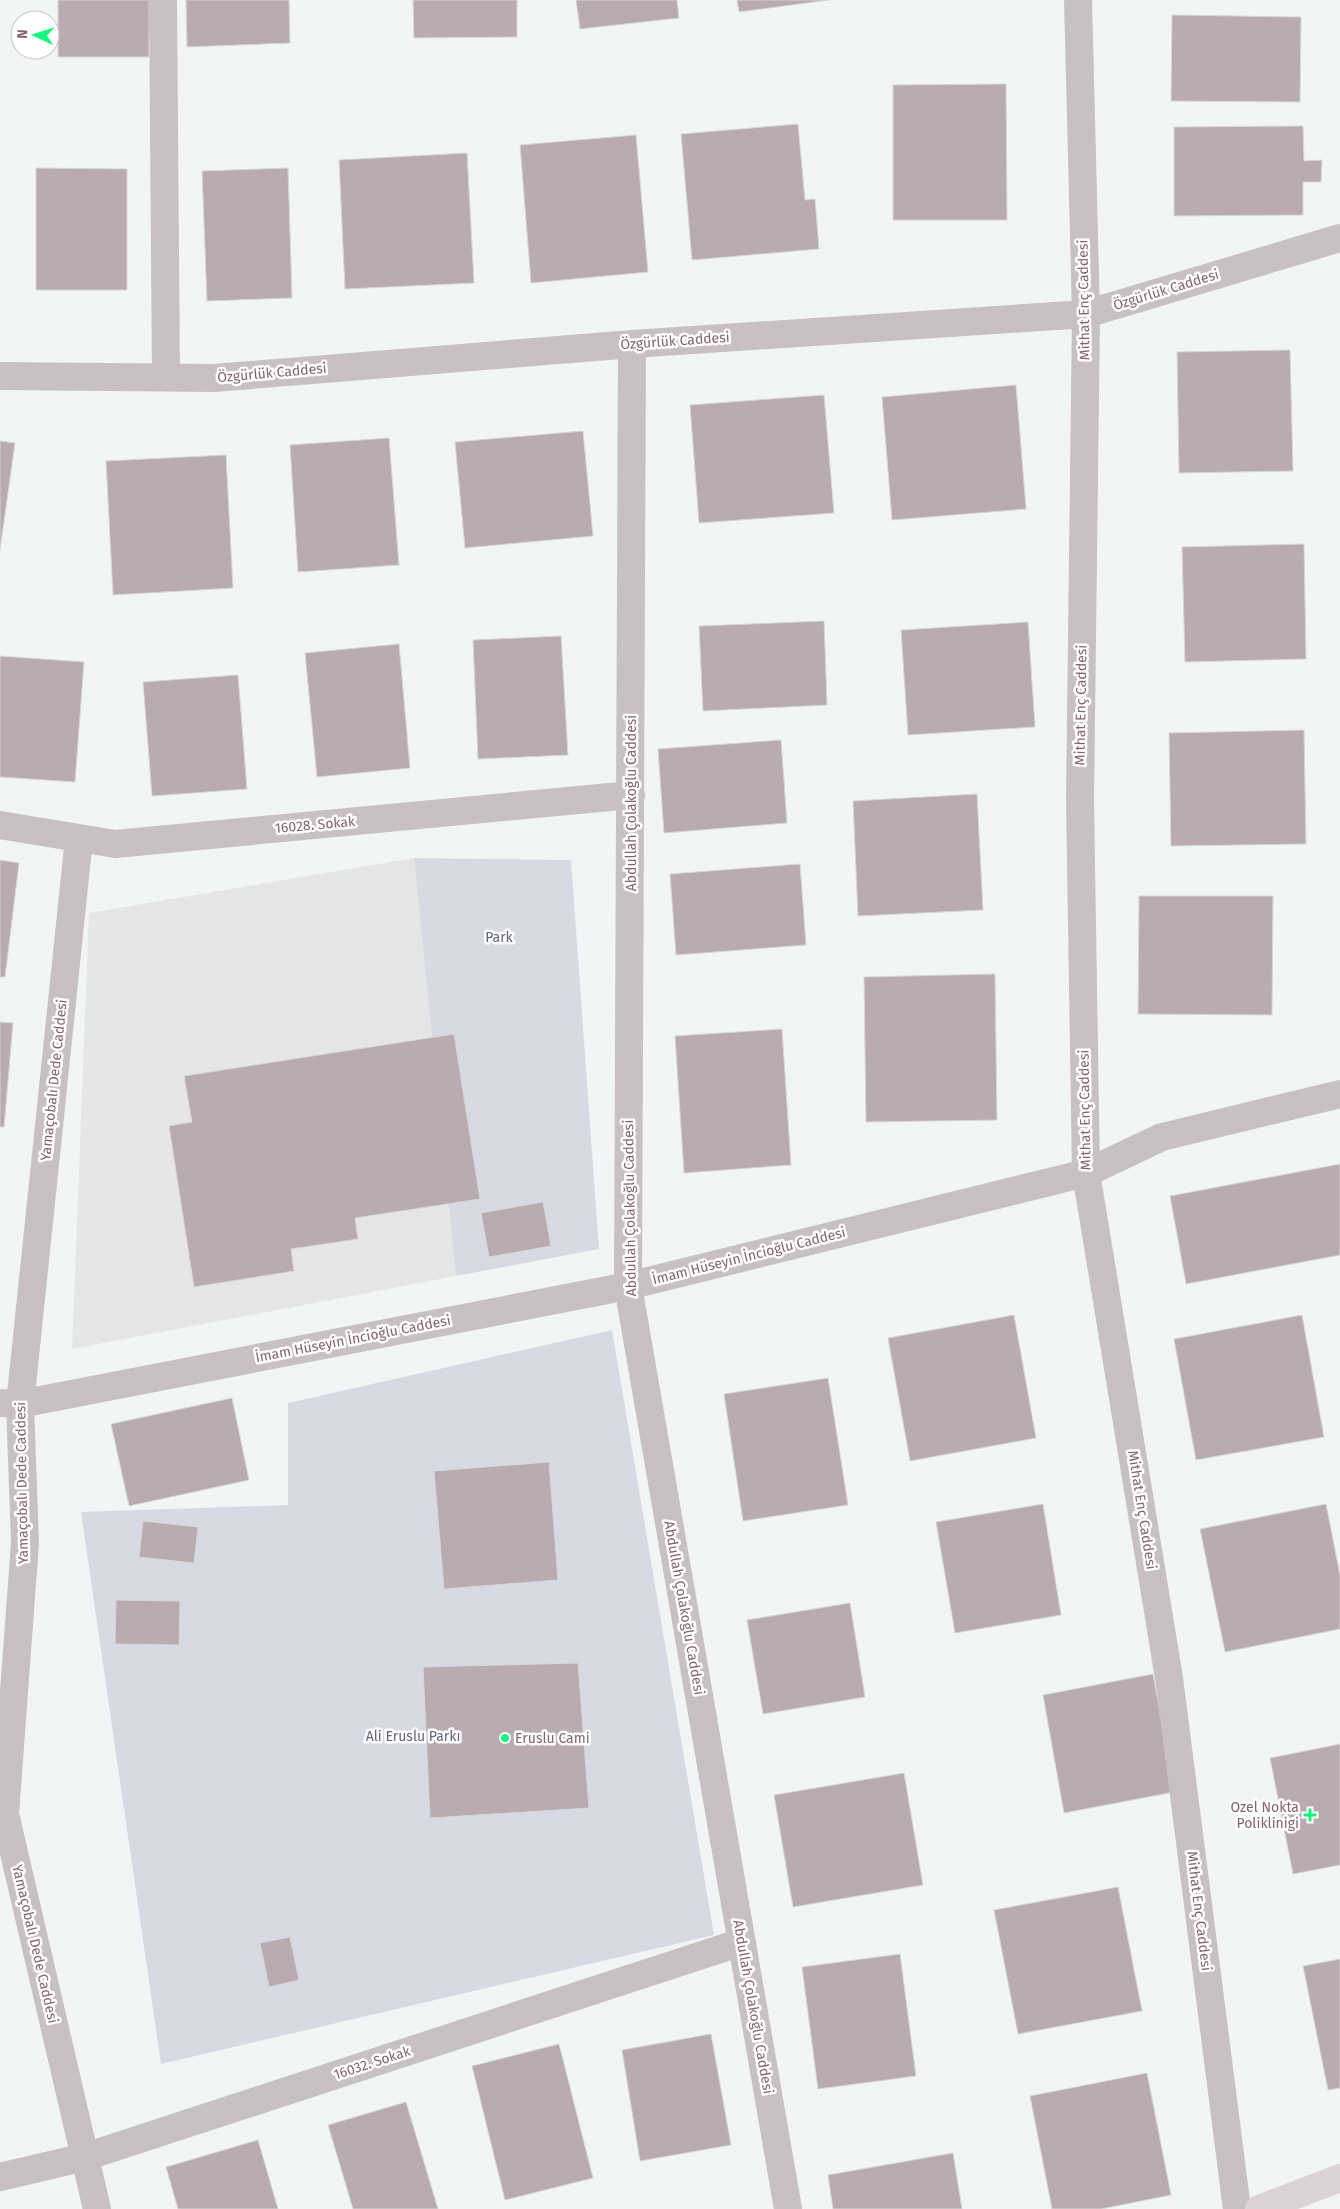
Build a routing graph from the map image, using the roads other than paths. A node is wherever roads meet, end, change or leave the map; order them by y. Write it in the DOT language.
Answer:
graph roads {
  1 [pos="163,0"];
  2 [pos="1078,0"];
  3 [pos="1340,238"];
  4 [pos="1086,314"];
  5 [pos="632,344"];
  6 [pos="0,376"];
  7 [pos="166,378"];
  8 [pos="631,795"];
  9 [pos="0,825"];
  10 [pos="79,838"];
  11 [pos="1340,1094"];
  12 [pos="1086,1173"];
  13 [pos="628,1286"];
  14 [pos="10,1403"];
  15 [pos="2,1813"];
  16 [pos="742,1942"];
  17 [pos="84,2157"];
  18 [pos="0,2176"];
  19 [pos="1340,2178"];
  20 [pos="96,2209"];
  21 [pos="788,2209"];
  22 [pos="1237,2209"];
  23 [pos="1259,2209"];
  1 -- 7 [label="street"];
  2 -- 4 [label="street, Mithat Enç Caddesi"];
  3 -- 4 [label="street, Özgürlük Caddesi"];
  4 -- 5 [label="street, Özgürlük Caddesi"];
  4 -- 12 [label="street, Mithat Enç Caddesi"];
  5 -- 7 [label="street, Özgürlük Caddesi"];
  5 -- 8 [label="street, Abdullah Çolakoğlu Caddesi"];
  6 -- 7 [label="street, Özgürlük Caddesi"];
  8 -- 10 [label="street, 16028. Sokak"];
  8 -- 13 [label="street, Abdullah Çolakoğlu Caddesi"];
  9 -- 10 [label="street, 16028. Sokak"];
  10 -- 14 [label="street, Yamaçobalı Dede Caddesi"];
  11 -- 12 [label="street, İmam Hüseyin İncioğlu Caddesi"];
  12 -- 13 [label="street, İmam Hüseyin İncioğlu Caddesi"];
  12 -- 22 [label="street, Mithat Enç Caddesi"];
  13 -- 14 [label="street, İmam Hüseyin İncioğlu Caddesi"];
  13 -- 16 [label="street, Abdullah Çolakoğlu Caddesi"];
  14 -- 15 [label="street, Yamaçobalı Dede Caddesi"];
  15 -- 17 [label="street, Yamaçobalı Dede Caddesi"];
  16 -- 17 [label="street, 16032. Sokak"];
  16 -- 21 [label="street, Abdullah Çolakoğlu Caddesi"];
  17 -- 18 [label="street, 16032. Sokak"];
  17 -- 20 [label="street, Yamaçobalı Dede Caddesi"];
  19 -- 23 [label="main road"];
}
